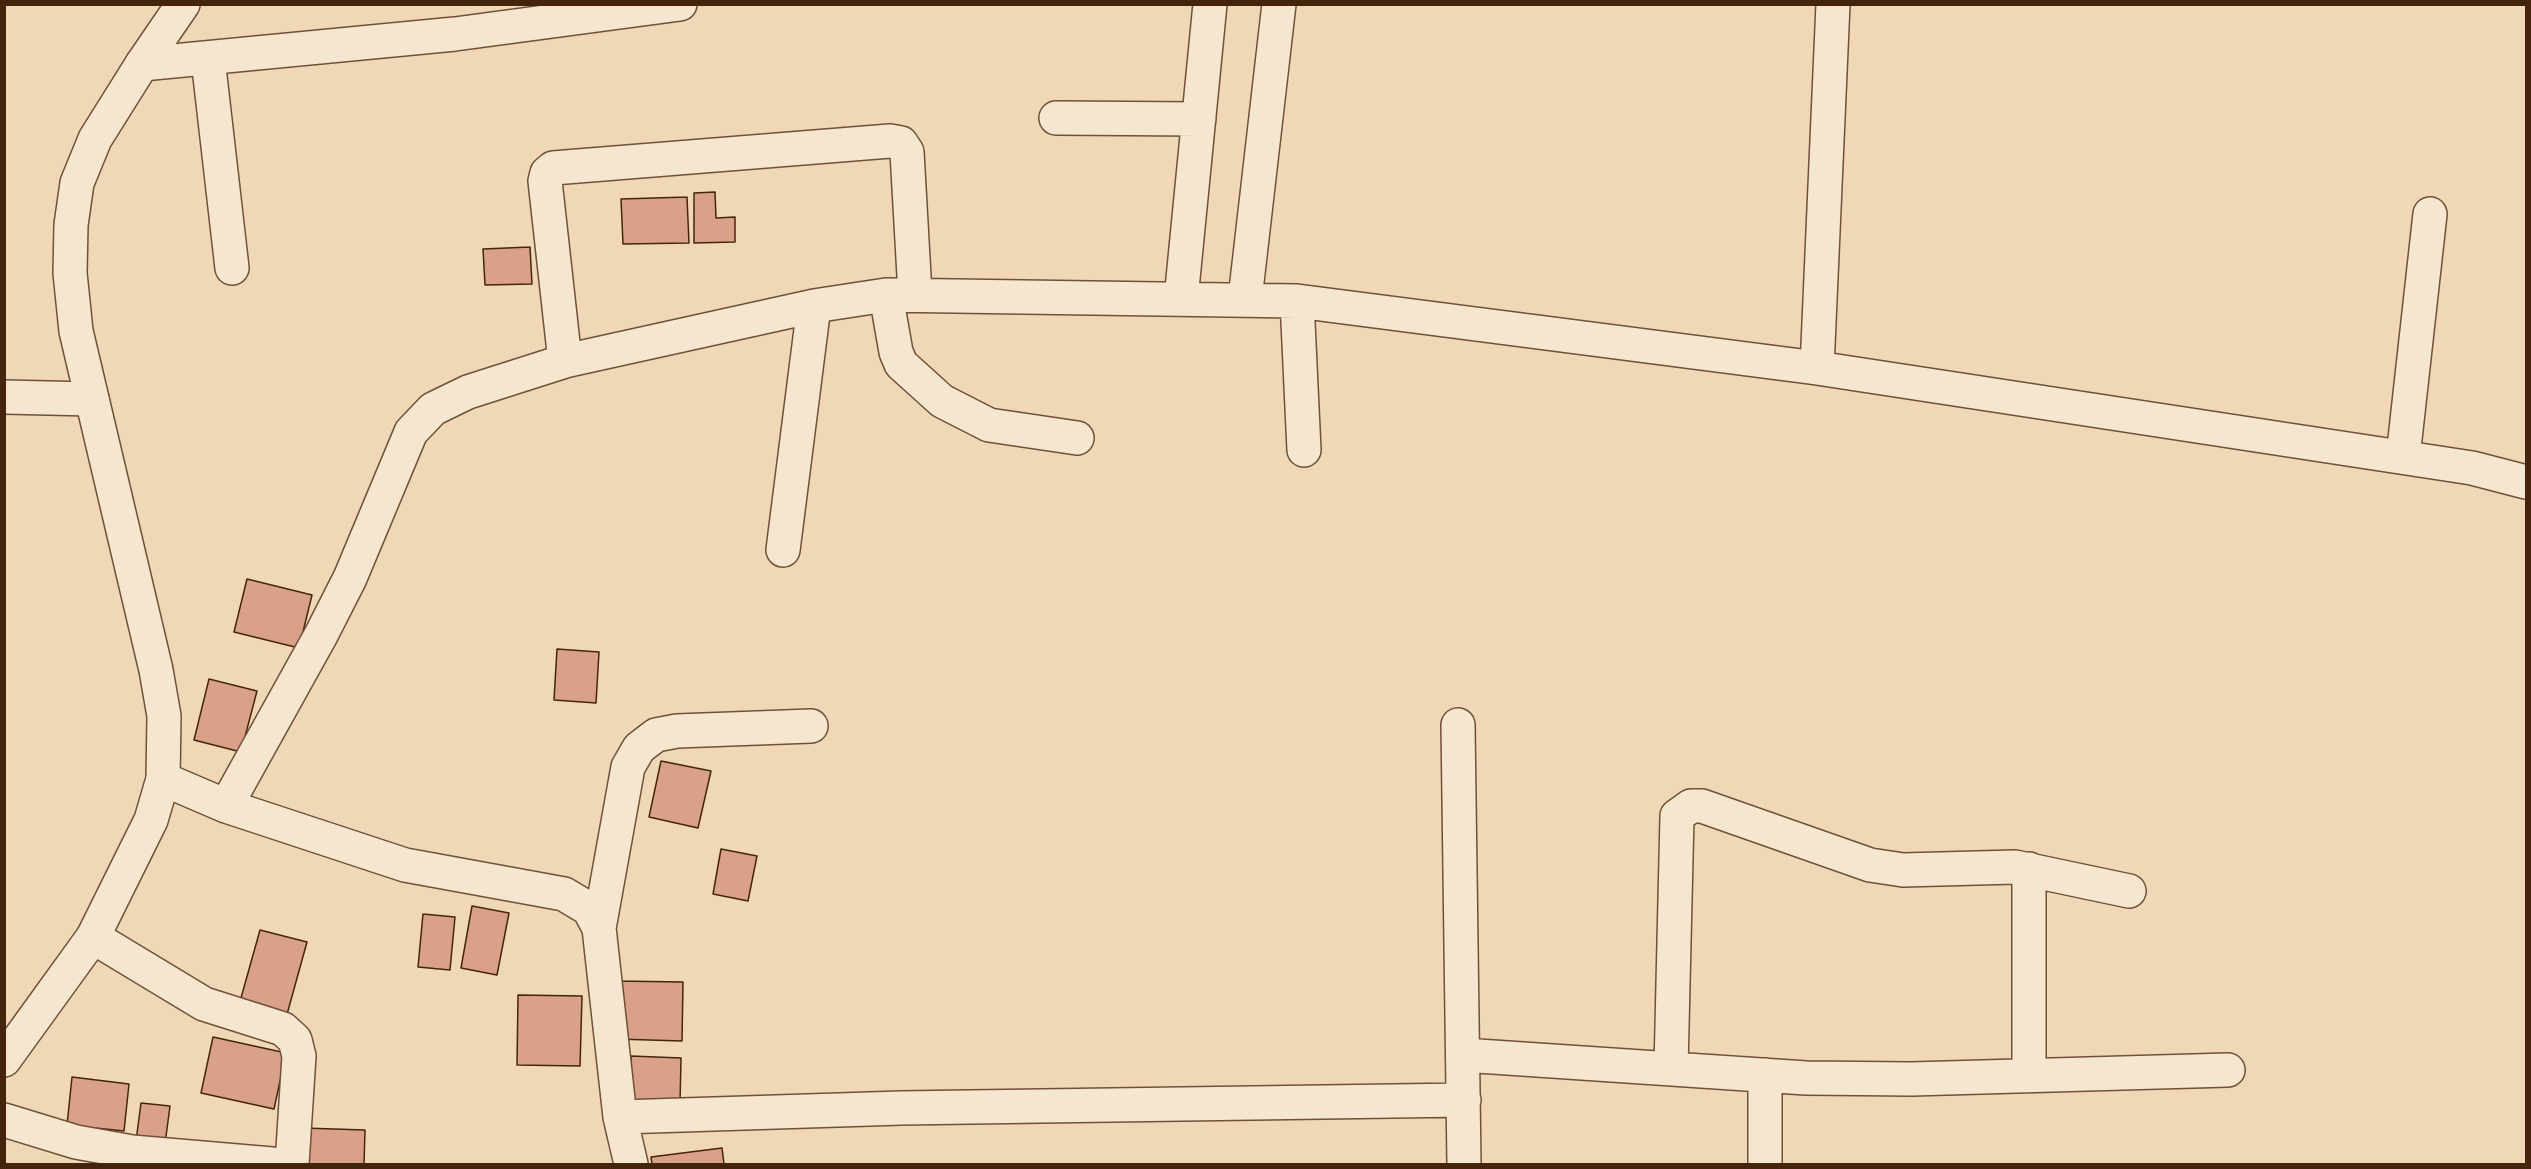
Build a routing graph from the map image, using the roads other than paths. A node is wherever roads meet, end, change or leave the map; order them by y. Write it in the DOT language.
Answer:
graph roads {
  1 [pos="183,4"];
  2 [pos="680,4"];
  3 [pos="1210,4"];
  4 [pos="1279,4"];
  5 [pos="1833,4"];
  6 [pos="208,58"];
  7 [pos="142,64"];
  8 [pos="1056,118"];
  9 [pos="1199,119"];
  10 [pos="2430,214"];
  11 [pos="232,268"];
  12 [pos="900,294"];
  13 [pos="1180,299"];
  14 [pos="1245,299"];
  15 [pos="1297,301"];
  16 [pos="814,306"];
  17 [pos="565,361"];
  18 [pos="1817,368"];
  19 [pos="4,398"];
  20 [pos="92,399"];
  21 [pos="1077,438"];
  22 [pos="1304,450"];
  23 [pos="2403,457"];
  24 [pos="2526,482"];
  25 [pos="783,550"];
  26 [pos="1458,725"];
  27 [pos="811,726"];
  28 [pos="163,779"];
  29 [pos="226,806"];
  30 [pos="2029,869"];
  31 [pos="2129,891"];
  32 [pos="599,928"];
  33 [pos="93,936"];
  34 [pos="1463,1055"];
  35 [pos="4,1060"];
  36 [pos="1671,1068"];
  37 [pos="2228,1070"];
  38 [pos="1765,1075"];
  39 [pos="2030,1075"];
  40 [pos="1464,1100"];
  41 [pos="620,1117"];
  42 [pos="4,1120"];
  43 [pos="75,1153"];
  44 [pos="272,1164"];
  45 [pos="292,1164"];
  46 [pos="631,1164"];
  47 [pos="1464,1164"];
  48 [pos="1766,1164"];
  1 -- 7 [label="street"];
  2 -- 6 [label="street"];
  3 -- 9 [label="street"];
  4 -- 14 [label="street"];
  5 -- 18 [label="street"];
  6 -- 7 [label="street"];
  6 -- 11 [label="street"];
  7 -- 20 [label="street"];
  8 -- 9 [label="street"];
  9 -- 13 [label="street"];
  10 -- 23 [label="street"];
  12 -- 13 [label="street"];
  12 -- 16 [label="street"];
  12 -- 17 [label="street"];
  12 -- 21 [label="street"];
  13 -- 14 [label="street"];
  14 -- 15 [label="street"];
  15 -- 18 [label="street"];
  15 -- 22 [label="street"];
  16 -- 17 [label="street"];
  16 -- 25 [label="street"];
  17 -- 29 [label="street"];
  18 -- 23 [label="street"];
  19 -- 20 [label="street"];
  20 -- 28 [label="street"];
  23 -- 24 [label="street"];
  26 -- 34 [label="street"];
  27 -- 32 [label="street"];
  28 -- 29 [label="street"];
  28 -- 33 [label="street"];
  29 -- 32 [label="street"];
  30 -- 31 [label="street"];
  30 -- 36 [label="street"];
  30 -- 39 [label="street"];
  32 -- 41 [label="street"];
  33 -- 35 [label="street"];
  33 -- 45 [label="street"];
  34 -- 36 [label="street"];
  34 -- 40 [label="street"];
  36 -- 38 [label="street"];
  37 -- 39 [label="street"];
  38 -- 39 [label="street"];
  38 -- 48 [label="street"];
  40 -- 41 [label="street"];
  40 -- 47 [label="street"];
  41 -- 46 [label="street"];
  42 -- 43 [label="street"];
  43 -- 44 [label="street"];
}
